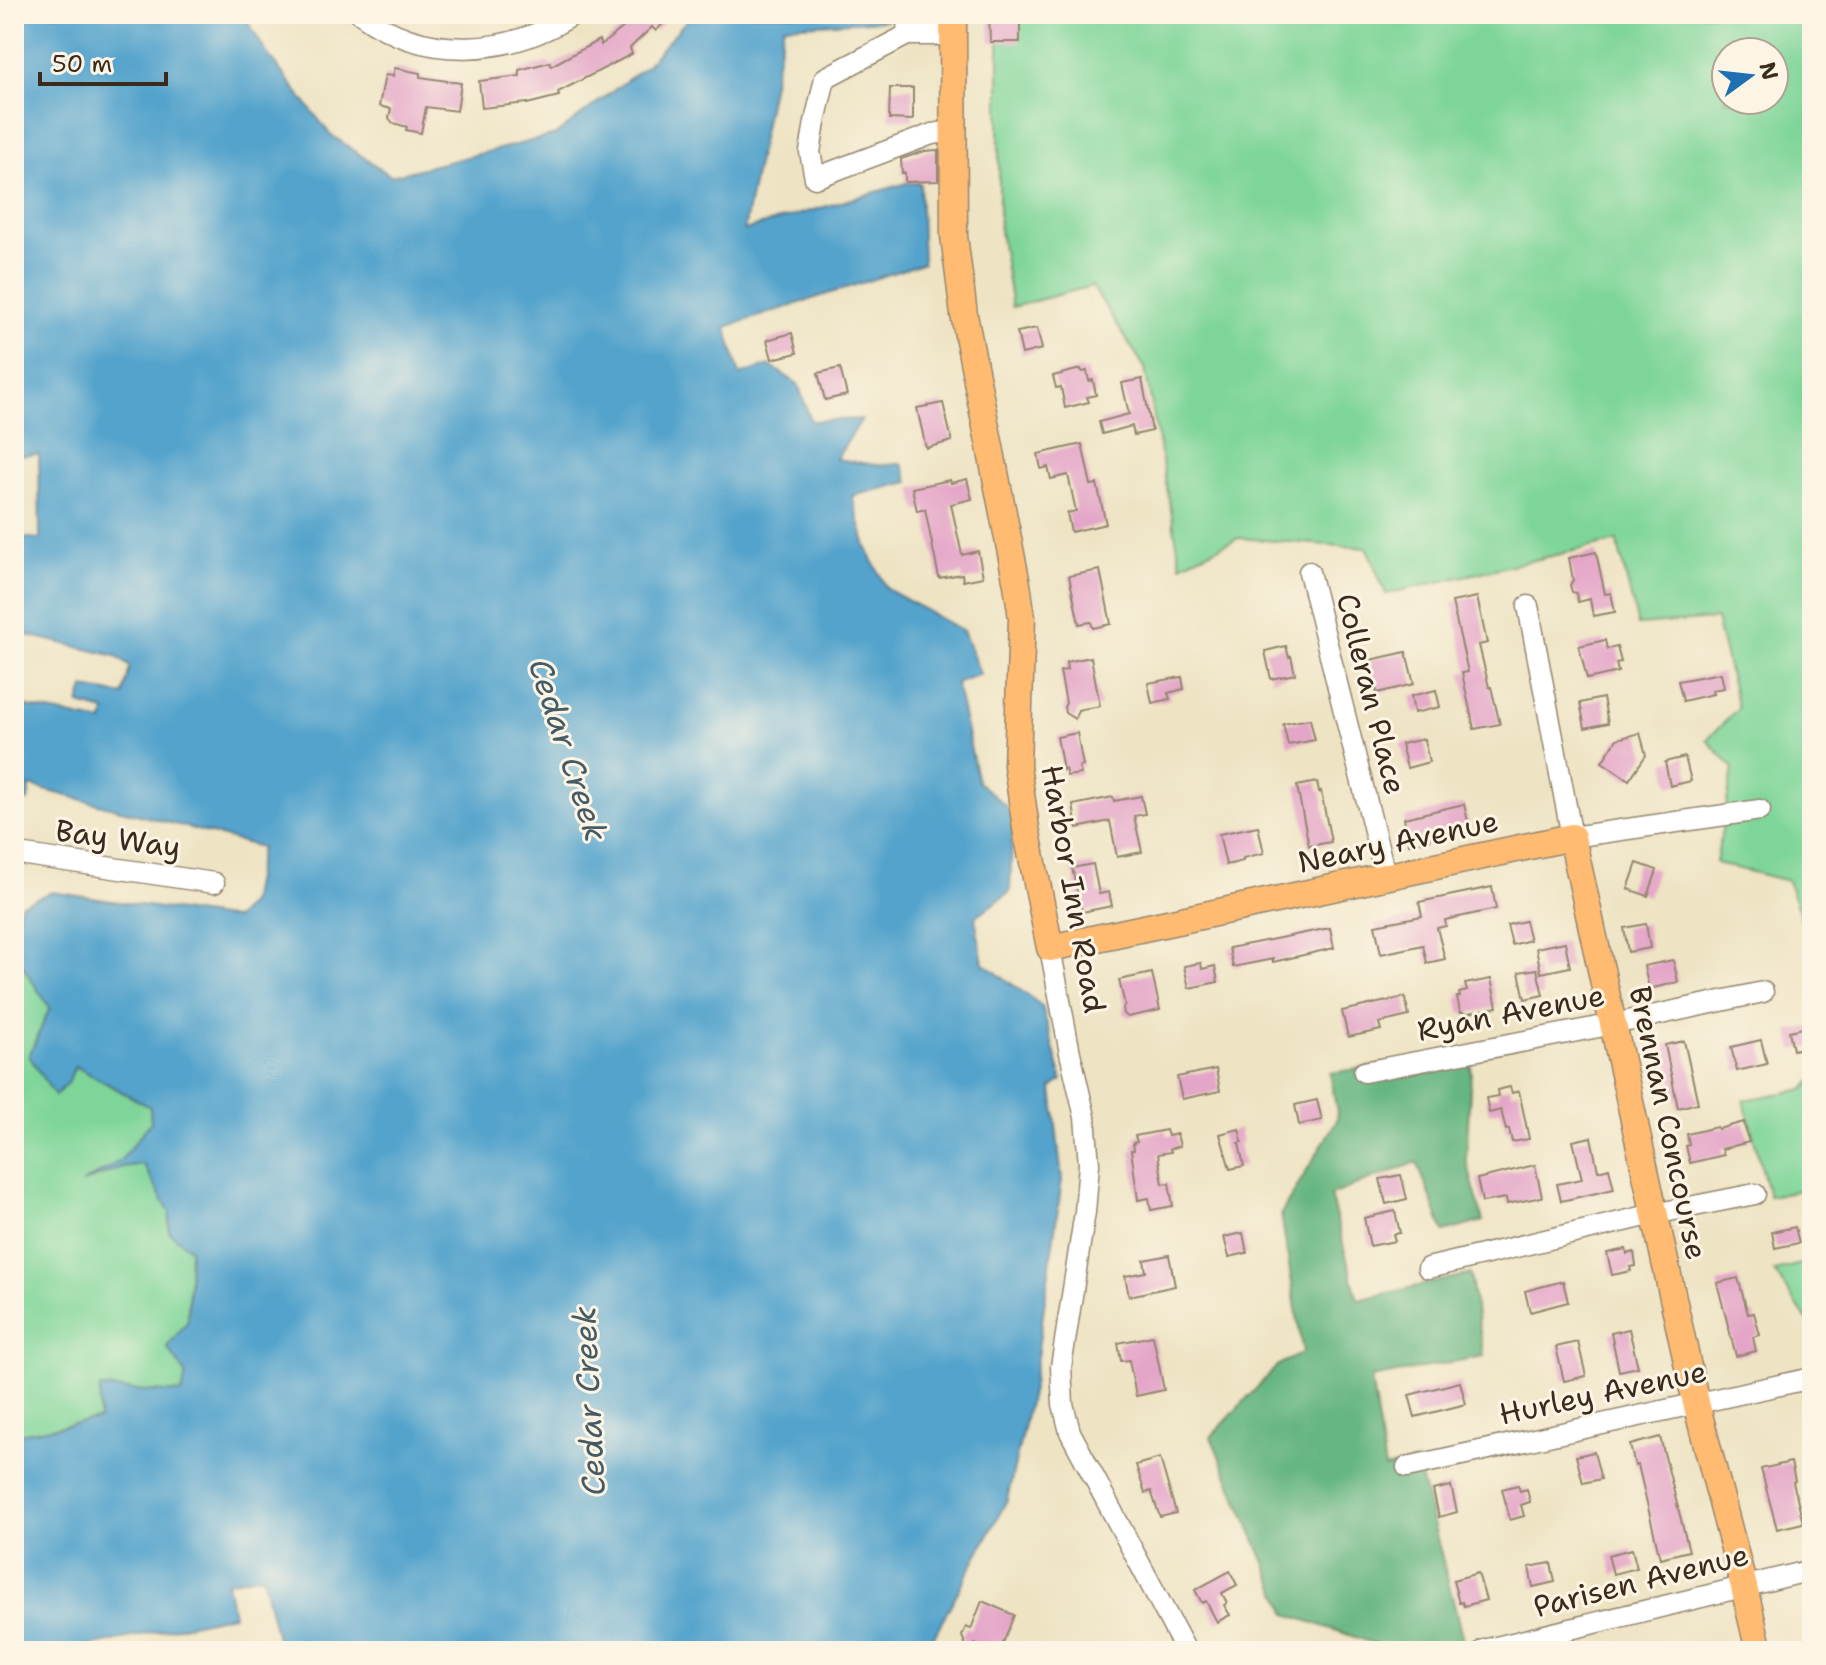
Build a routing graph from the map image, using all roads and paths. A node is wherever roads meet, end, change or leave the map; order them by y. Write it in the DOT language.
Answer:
graph roads {
  1 [pos="361,14"];
  2 [pos="574,14"];
  3 [pos="908,14"];
  4 [pos="953,24"];
  5 [pos="907,35"];
  6 [pos="954,131"];
  7 [pos="1309,572"];
  8 [pos="1528,606"];
  9 [pos="1760,810"];
  10 [pos="1572,837"];
  11 [pos="14,852"];
  12 [pos="1386,878"];
  13 [pos="214,883"];
  14 [pos="1050,948"];
  15 [pos="1763,992"];
  16 [pos="1614,1024"];
  17 [pos="1364,1072"];
  18 [pos="1755,1194"];
  19 [pos="1654,1214"];
  20 [pos="1428,1268"];
  21 [pos="1812,1378"];
  22 [pos="1696,1403"];
  23 [pos="1407,1467"];
  24 [pos="1812,1570"];
  25 [pos="1744,1587"];
  26 [pos="1484,1650"];
  27 [pos="1186,1651"];
  28 [pos="1759,1651"];
  1 -- 2 [label="street"];
  3 -- 5 [label="street"];
  4 -- 5 [label="street"];
  4 -- 6 [label="main road, Harbor Inn Road"];
  5 -- 6 [label="street"];
  6 -- 14 [label="main road, Harbor Inn Road"];
  7 -- 12 [label="street, Colleran Place"];
  8 -- 10 [label="street, Brennan Concourse"];
  9 -- 10 [label="street, Neary Avenue"];
  10 -- 12 [label="main road, Neary Avenue"];
  10 -- 16 [label="main road, Brennan Concourse"];
  11 -- 13 [label="street, Bay Way"];
  12 -- 14 [label="main road, Neary Avenue"];
  14 -- 27 [label="street, Harbor Inn Road"];
  15 -- 16 [label="street, Ryan Avenue"];
  16 -- 17 [label="street, Ryan Avenue"];
  16 -- 19 [label="main road, Brennan Concourse"];
  18 -- 19 [label="street"];
  19 -- 20 [label="street"];
  19 -- 22 [label="main road, Brennan Concourse"];
  21 -- 22 [label="street, Hurley Avenue"];
  22 -- 23 [label="street, Hurley Avenue"];
  22 -- 25 [label="main road, Brennan Concourse"];
  24 -- 25 [label="street, Parisen Avenue"];
  25 -- 26 [label="street, Parisen Avenue"];
  25 -- 28 [label="main road, Brennan Concourse"];
}
